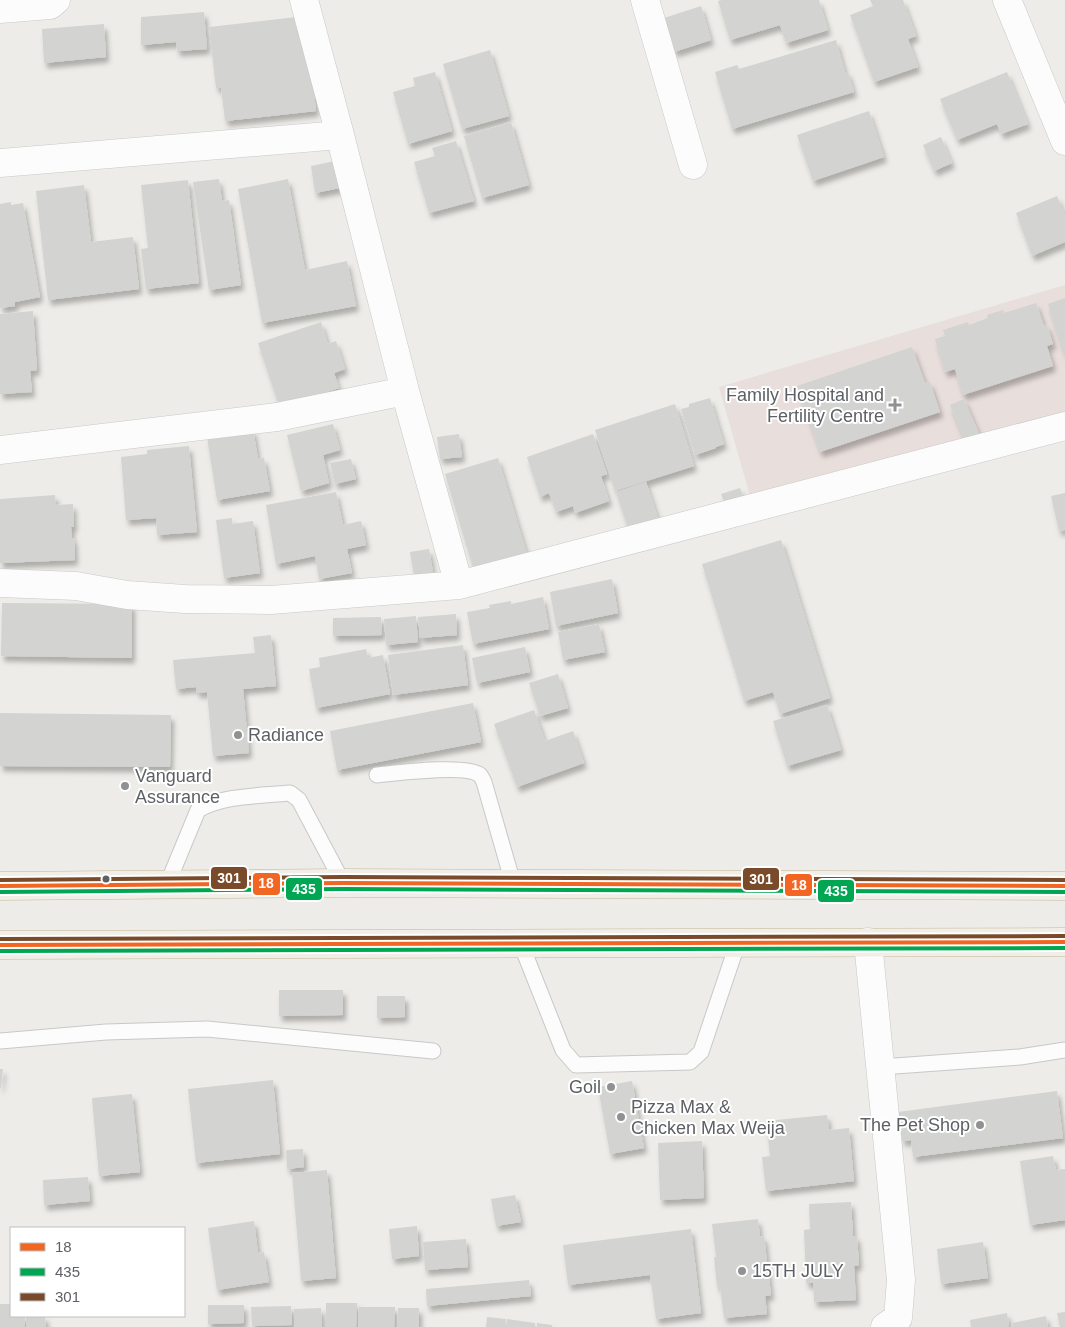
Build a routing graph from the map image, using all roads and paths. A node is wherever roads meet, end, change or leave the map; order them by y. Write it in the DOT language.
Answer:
graph roads {
  1 [pos="56,0"];
  2 [pos="304,0"];
  3 [pos="645,0"];
  4 [pos="1007,0"];
  5 [pos="0,9"];
  6 [pos="340,135"];
  7 [pos="1064,136"];
  8 [pos="0,163"];
  9 [pos="693,164"];
  10 [pos="405,391"];
  11 [pos="1065,426"];
  12 [pos="0,450"];
  13 [pos="0,583"];
  14 [pos="459,585"];
  15 [pos="378,775"];
  16 [pos="343,883"];
  17 [pos="513,883"];
  18 [pos="167,885"];
  19 [pos="0,886"];
  20 [pos="1065,886"];
  21 [pos="738,942"];
  22 [pos="868,942"];
  23 [pos="1065,942"];
  24 [pos="521,944"];
  25 [pos="0,945"];
  26 [pos="0,1041"];
  27 [pos="433,1050"];
  28 [pos="1065,1050"];
  29 [pos="881,1067"];
  30 [pos="885,1327"];
  1 -- 5 [label="street"];
  2 -- 6 [label="street"];
  3 -- 9 [label="street"];
  4 -- 7 [label="street"];
  6 -- 8 [label="street"];
  6 -- 10 [label="street"];
  10 -- 12 [label="street"];
  10 -- 14 [label="street"];
  11 -- 14 [label="street"];
  13 -- 14 [label="street"];
  15 -- 17 [label="lane"];
  16 -- 17 [label="highway"];
  16 -- 18 [label="highway"];
  16 -- 18 [label="lane"];
  17 -- 20 [label="highway"];
  18 -- 19 [label="highway"];
  21 -- 22 [label="highway"];
  21 -- 24 [label="highway"];
  21 -- 24 [label="lane"];
  22 -- 23 [label="highway"];
  22 -- 29 [label="street"];
  24 -- 25 [label="highway"];
  26 -- 27 [label="lane"];
  28 -- 29 [label="lane"];
  29 -- 30 [label="street"];
}
